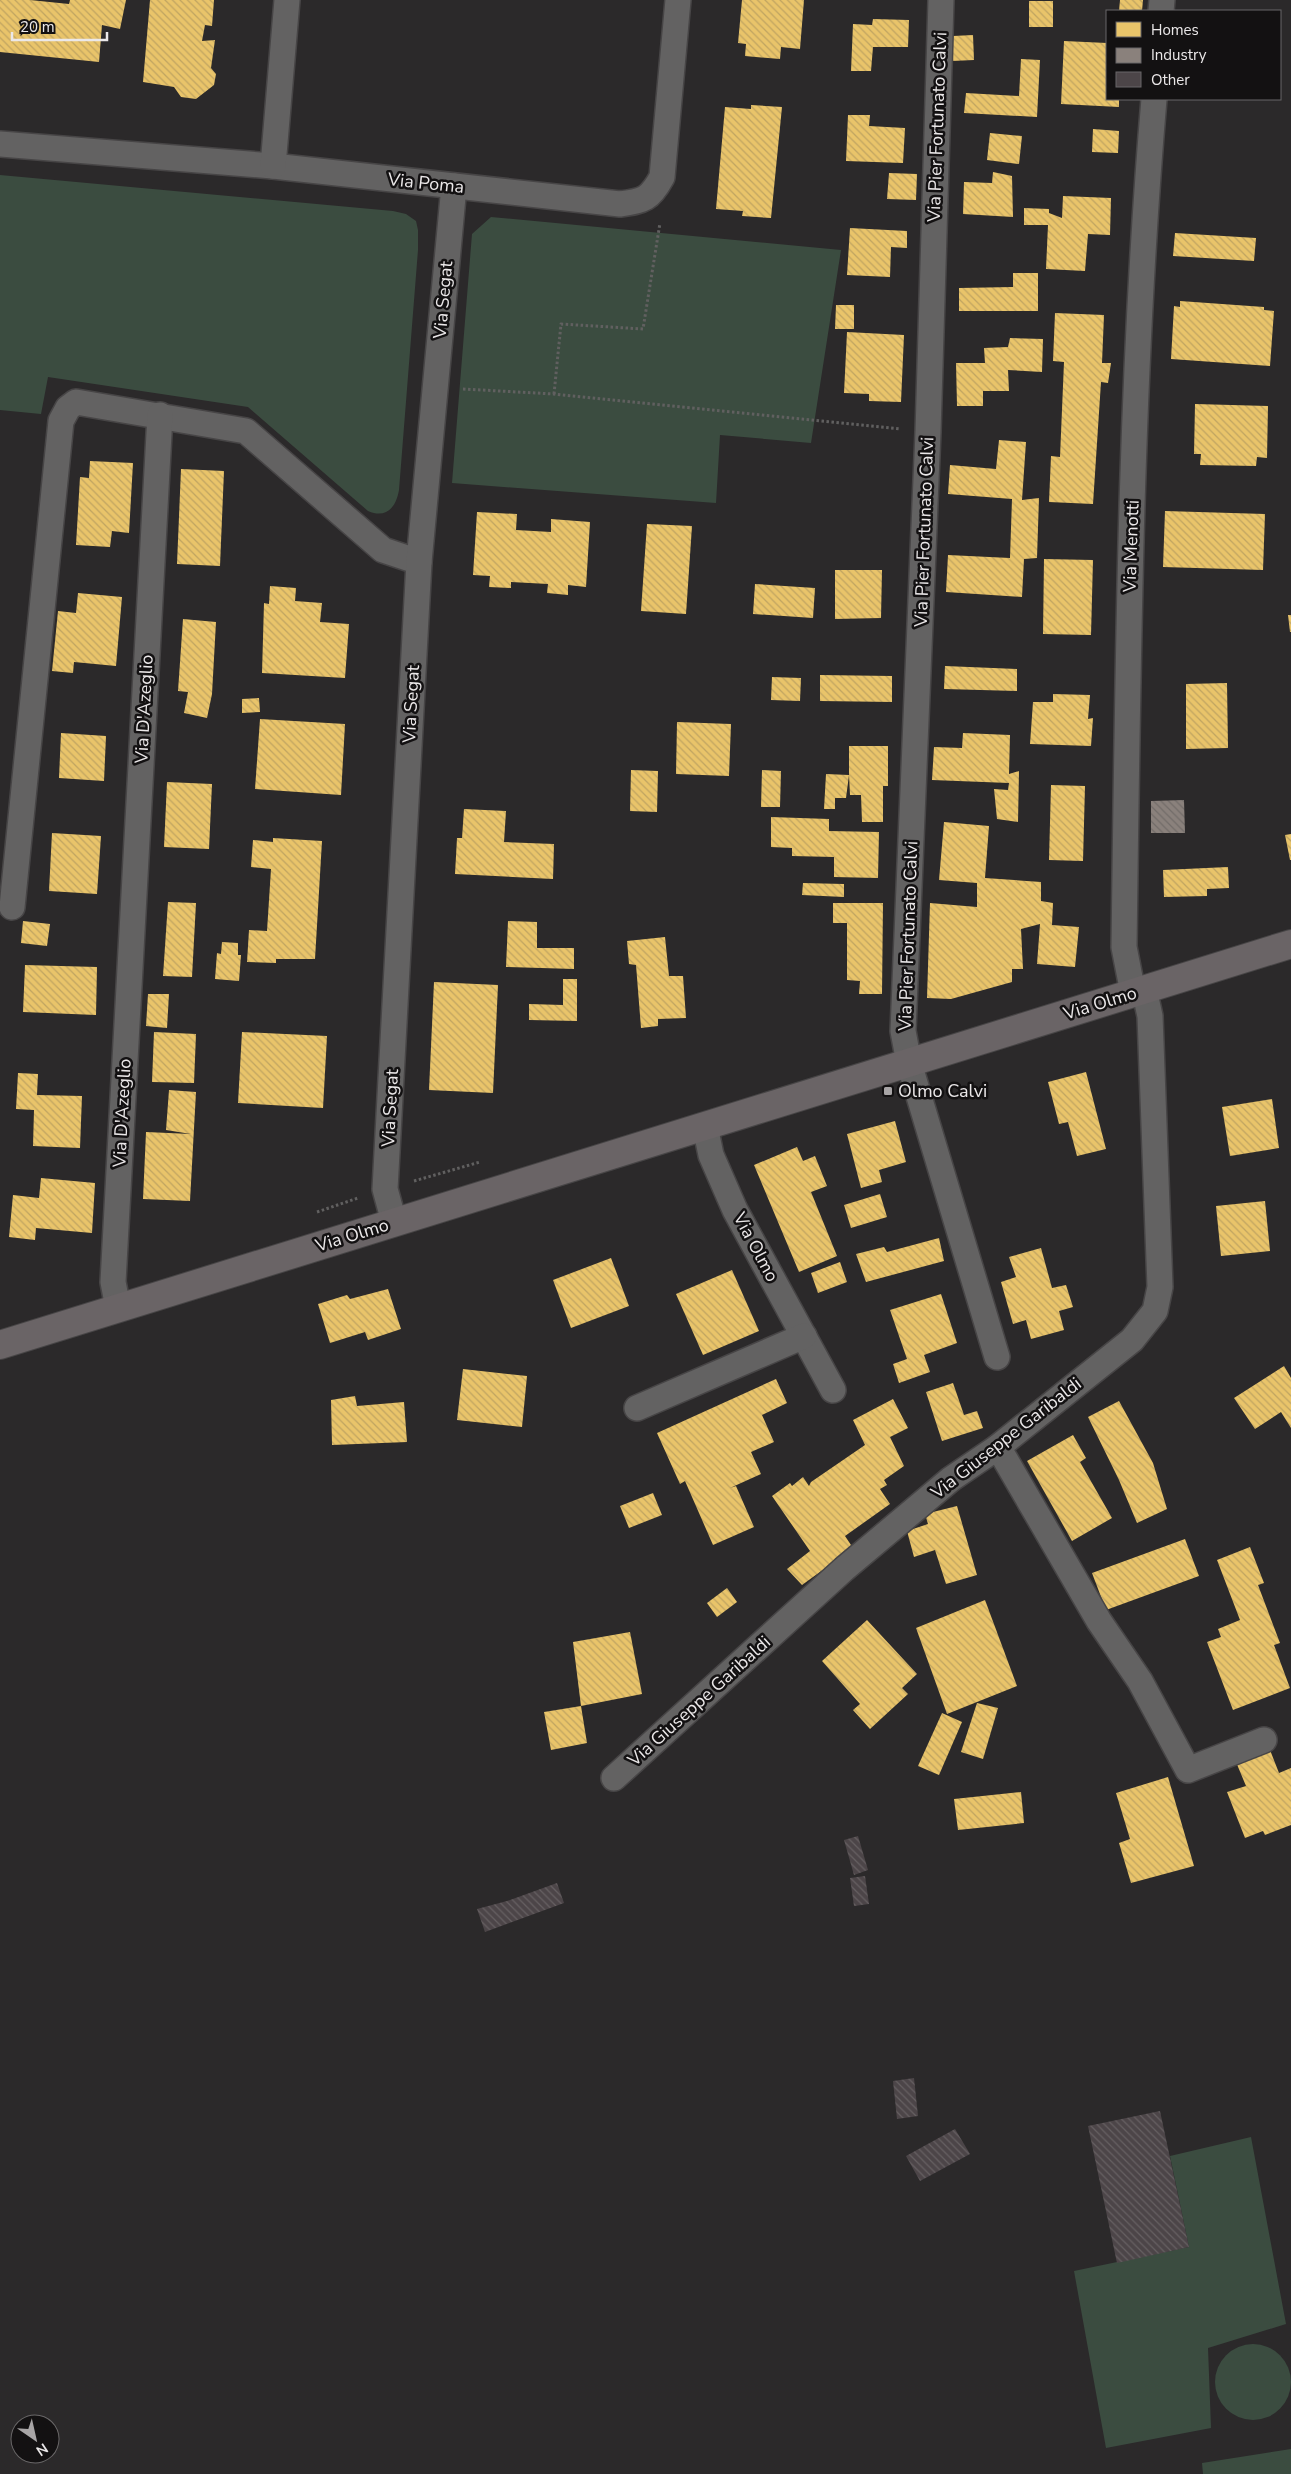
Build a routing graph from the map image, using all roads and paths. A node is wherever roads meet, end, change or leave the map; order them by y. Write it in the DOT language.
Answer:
graph roads {
  1 [pos="288,0"];
  2 [pos="678,0"];
  3 [pos="941,0"];
  4 [pos="1154,100"];
  5 [pos="0,144"];
  6 [pos="272,166"];
  7 [pos="454,186"];
  8 [pos="661,220"];
  9 [pos="461,389"];
  10 [pos="554,394"];
  11 [pos="160,415"];
  12 [pos="928,432"];
  13 [pos="419,562"];
  14 [pos="12,907"];
  15 [pos="1291,944"];
  16 [pos="1139,991"];
  17 [pos="909,1063"];
  18 [pos="704,1126"];
  19 [pos="394,1222"];
  20 [pos="118,1308"];
  21 [pos="804,1336"];
  22 [pos="0,1345"];
  23 [pos="997,1357"];
  24 [pos="833,1390"];
  25 [pos="638,1408"];
  26 [pos="998,1447"];
  27 [pos="1264,1740"];
  28 [pos="614,1778"];
  1 -- 6 [label="street"];
  2 -- 7 [label="street, Via Poma"];
  3 -- 12 [label="street, Via Pier Fortunato Calvi"];
  4 -- 16 [label="street, Via Menotti"];
  5 -- 6 [label="street, Via Poma"];
  6 -- 7 [label="street, Via Poma"];
  7 -- 13 [label="street, Via Segat"];
  8 -- 10 [label="path"];
  9 -- 10 [label="path"];
  10 -- 12 [label="path"];
  11 -- 13 [label="street"];
  11 -- 14 [label="street"];
  11 -- 20 [label="street, Via D'Azeglio"];
  12 -- 17 [label="street, Via Pier Fortunato Calvi"];
  13 -- 19 [label="street, Via Segat"];
  15 -- 16 [label="street, Via Olmo"];
  16 -- 17 [label="street, Via Olmo"];
  16 -- 26 [label="street, Via Giuseppe Garibaldi"];
  17 -- 18 [label="street, Via Olmo"];
  17 -- 23 [label="street"];
  18 -- 19 [label="street, Via Olmo"];
  18 -- 21 [label="street, Via Olmo"];
  19 -- 20 [label="street, Via Olmo"];
  20 -- 22 [label="street, Via Olmo"];
  21 -- 24 [label="street, Via Olmo"];
  21 -- 25 [label="street"];
  26 -- 27 [label="street"];
  26 -- 28 [label="street, Via Giuseppe Garibaldi"];
}
